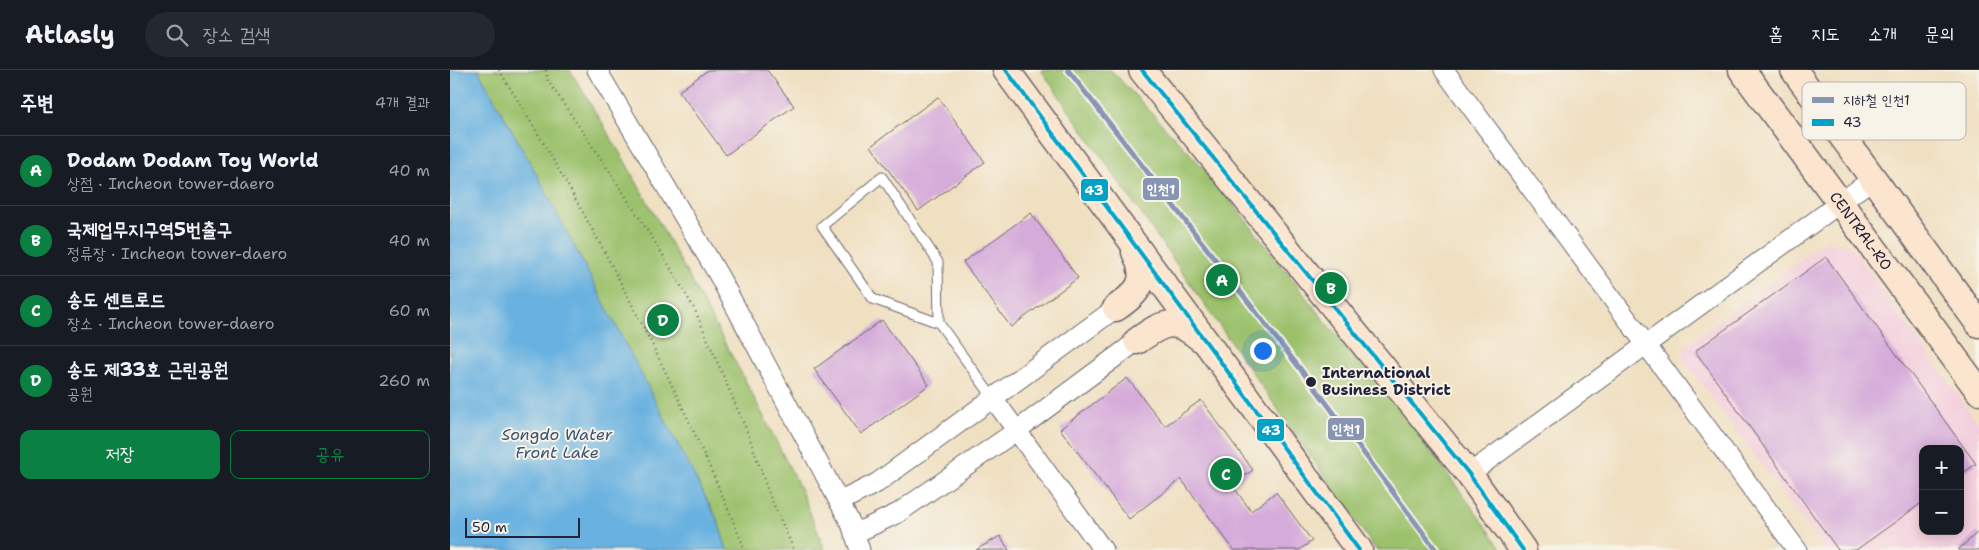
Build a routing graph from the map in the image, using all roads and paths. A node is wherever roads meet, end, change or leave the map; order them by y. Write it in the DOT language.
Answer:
graph roads {
  1 [pos="499,70"];
  2 [pos="546,70"];
  3 [pos="597,70"];
  4 [pos="1006,70"];
  5 [pos="1142,70"];
  6 [pos="1444,70"];
  7 [pos="1742,70"];
  8 [pos="1794,70"];
  9 [pos="1803,82"];
  10 [pos="1846,140"];
  11 [pos="1874,178"];
  12 [pos="1840,203"];
  13 [pos="1130,240"];
  14 [pos="1116,308"];
  15 [pos="938,323"];
  16 [pos="1979,324"];
  17 [pos="1137,341"];
  18 [pos="1205,342"];
  19 [pos="1647,346"];
  20 [pos="1979,392"];
  21 [pos="993,398"];
  22 [pos="1016,431"];
  23 [pos="1469,474"];
  24 [pos="839,502"];
  25 [pos="857,542"];
  26 [pos="745,550"];
  27 [pos="794,550"];
  28 [pos="1103,550"];
  29 [pos="1359,550"];
  30 [pos="1523,550"];
  31 [pos="1796,550"];
  1 -- 26 [label="path"];
  2 -- 27 [label="path"];
  3 -- 24 [label="street"];
  4 -- 13 [label="main road"];
  5 -- 23 [label="main road"];
  6 -- 19 [label="street"];
  7 -- 12 [label="main road, CENTRAL-RO"];
  8 -- 9 [label="main road"];
  10 -- 11 [label="main road"];
  11 -- 12 [label="street"];
  11 -- 16 [label="main road"];
  12 -- 19 [label="street"];
  12 -- 20 [label="main road, CENTRAL-RO"];
  13 -- 14 [label="main road"];
  13 -- 18 [label="main road"];
  14 -- 21 [label="street"];
  15 -- 15 [label="lane"];
  15 -- 21 [label="lane"];
  17 -- 18 [label="main road"];
  17 -- 22 [label="street"];
  18 -- 29 [label="main road"];
  19 -- 23 [label="street"];
  19 -- 31 [label="street"];
  21 -- 22 [label="street"];
  21 -- 24 [label="street"];
  22 -- 25 [label="street"];
  22 -- 28 [label="street"];
  23 -- 30 [label="main road"];
  24 -- 25 [label="street"];
}
